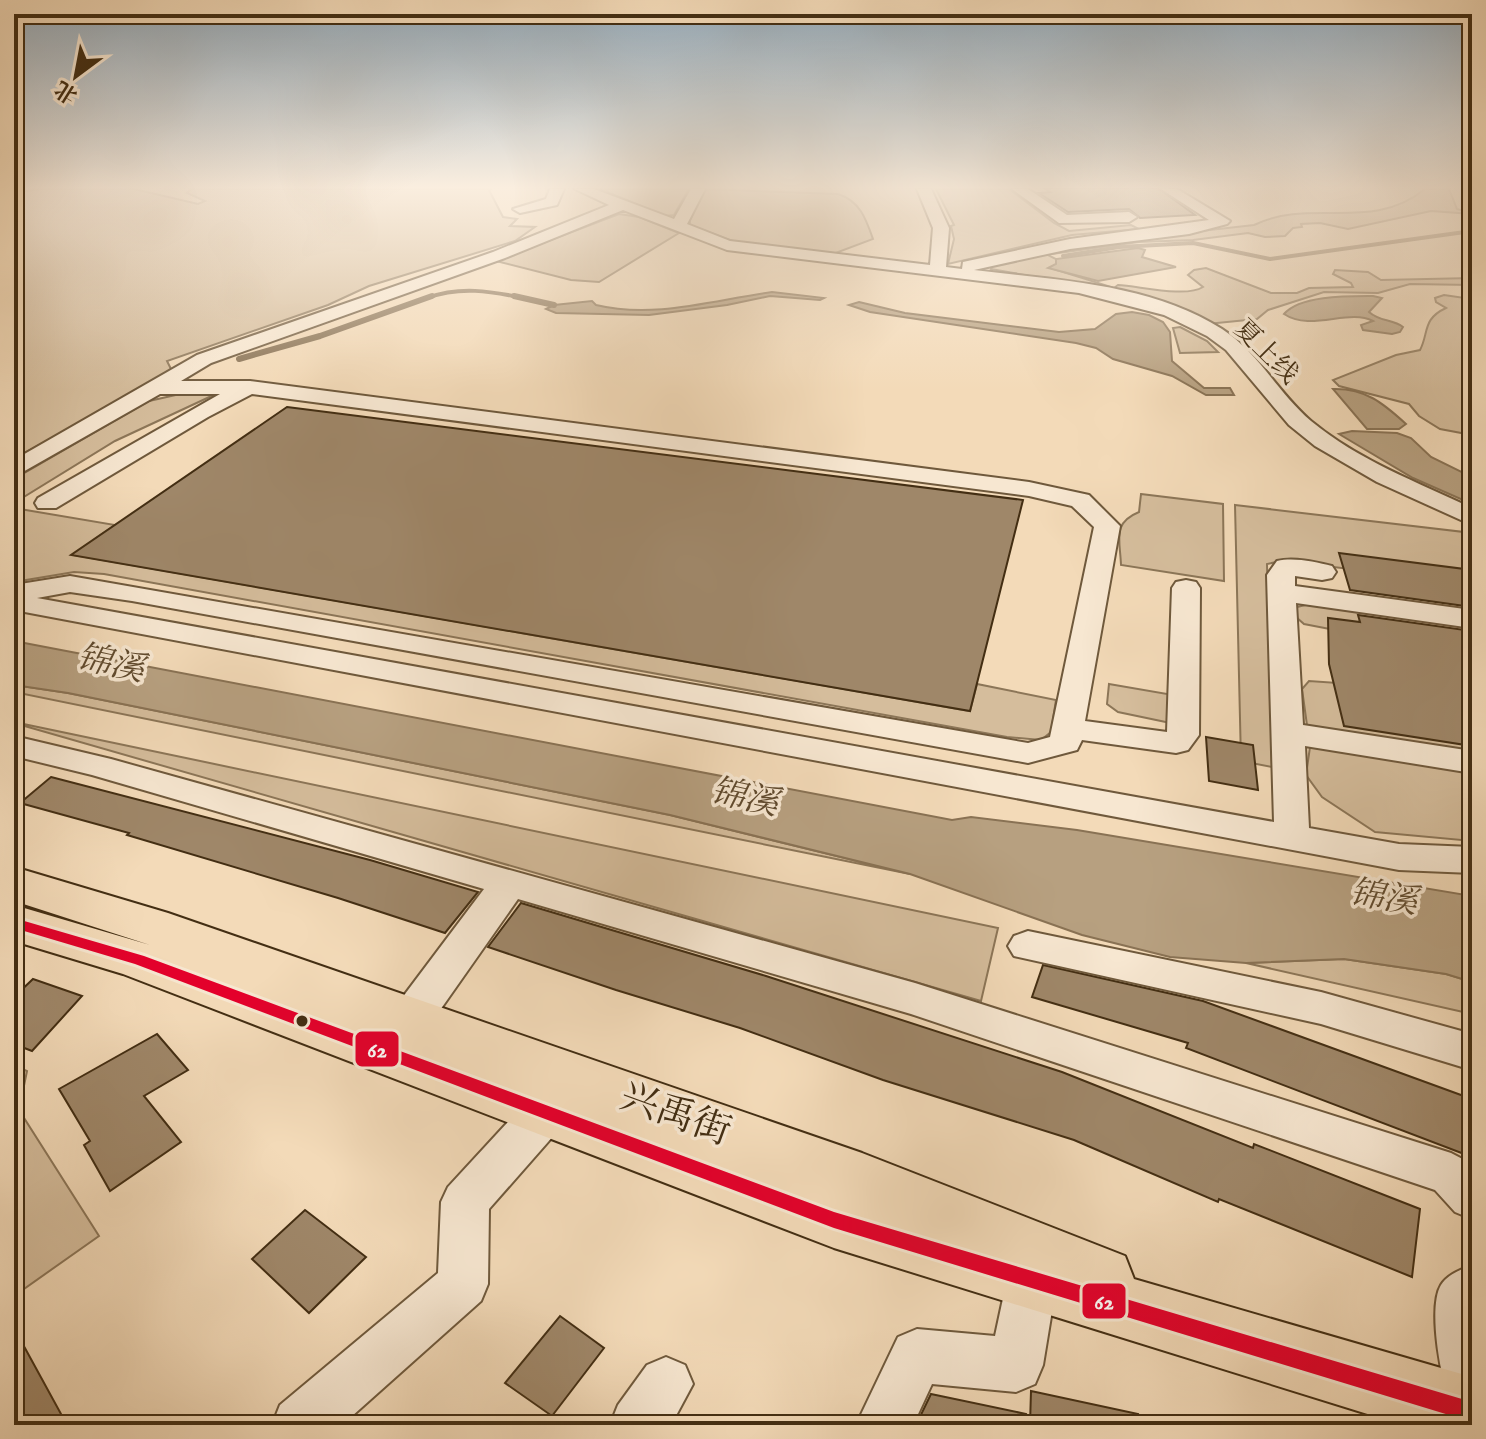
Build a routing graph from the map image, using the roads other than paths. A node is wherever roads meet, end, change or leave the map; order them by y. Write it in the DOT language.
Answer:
graph roads {
  1 [pos="496,256"];
  2 [pos="824,256"];
  3 [pos="943,256"];
  4 [pos="1010,256"];
  5 [pos="942,270"];
  6 [pos="250,387"];
  7 [pos="156,388"];
  8 [pos="14,470"];
  9 [pos="47,503"];
  10 [pos="1472,517"];
  11 [pos="1322,572"];
  12 [pos="1186,588"];
  13 [pos="14,593"];
  14 [pos="1282,593"];
  15 [pos="14,602"];
  16 [pos="1472,619"];
  17 [pos="1067,728"];
  18 [pos="1288,733"];
  19 [pos="14,746"];
  20 [pos="1472,762"];
  21 [pos="1292,837"];
  22 [pos="1472,860"];
  23 [pos="509,883"];
  24 [pos="14,884"];
  25 [pos="14,923"];
  26 [pos="1028,946"];
  27 [pos="411,1018"];
  28 [pos="1472,1052"];
  29 [pos="546,1112"];
  30 [pos="1472,1197"];
  31 [pos="1032,1280"];
  32 [pos="1472,1290"];
  33 [pos="1328,1370"];
  34 [pos="1472,1393"];
  35 [pos="1472,1412"];
  36 [pos="300,1425"];
  37 [pos="884,1425"];
  1 -- 7 [label="street"];
  2 -- 5 [label="street, 夏上线"];
  3 -- 5 [label="street"];
  4 -- 5 [label="street"];
  5 -- 10 [label="street, 夏上线"];
  6 -- 7 [label="street"];
  6 -- 9 [label="street"];
  6 -- 17 [label="street"];
  7 -- 8 [label="street"];
  11 -- 14 [label="street"];
  12 -- 17 [label="street"];
  13 -- 17 [label="street"];
  14 -- 16 [label="street"];
  14 -- 18 [label="street"];
  15 -- 21 [label="street"];
  18 -- 20 [label="street"];
  18 -- 21 [label="street"];
  19 -- 23 [label="street"];
  21 -- 22 [label="street"];
  23 -- 27 [label="street"];
  23 -- 30 [label="street"];
  24 -- 27 [label="main road, 兴禹街"];
  25 -- 29 [label="main road, 兴禹街"];
  26 -- 28 [label="street"];
  27 -- 33 [label="main road, 兴禹街"];
  29 -- 31 [label="main road, 兴禹街"];
  29 -- 36 [label="street"];
  31 -- 33 [label="main road, 兴禹街"];
  31 -- 37 [label="street"];
  32 -- 34 [label="street"];
  33 -- 35 [label="main road, 兴禹街"];
}
